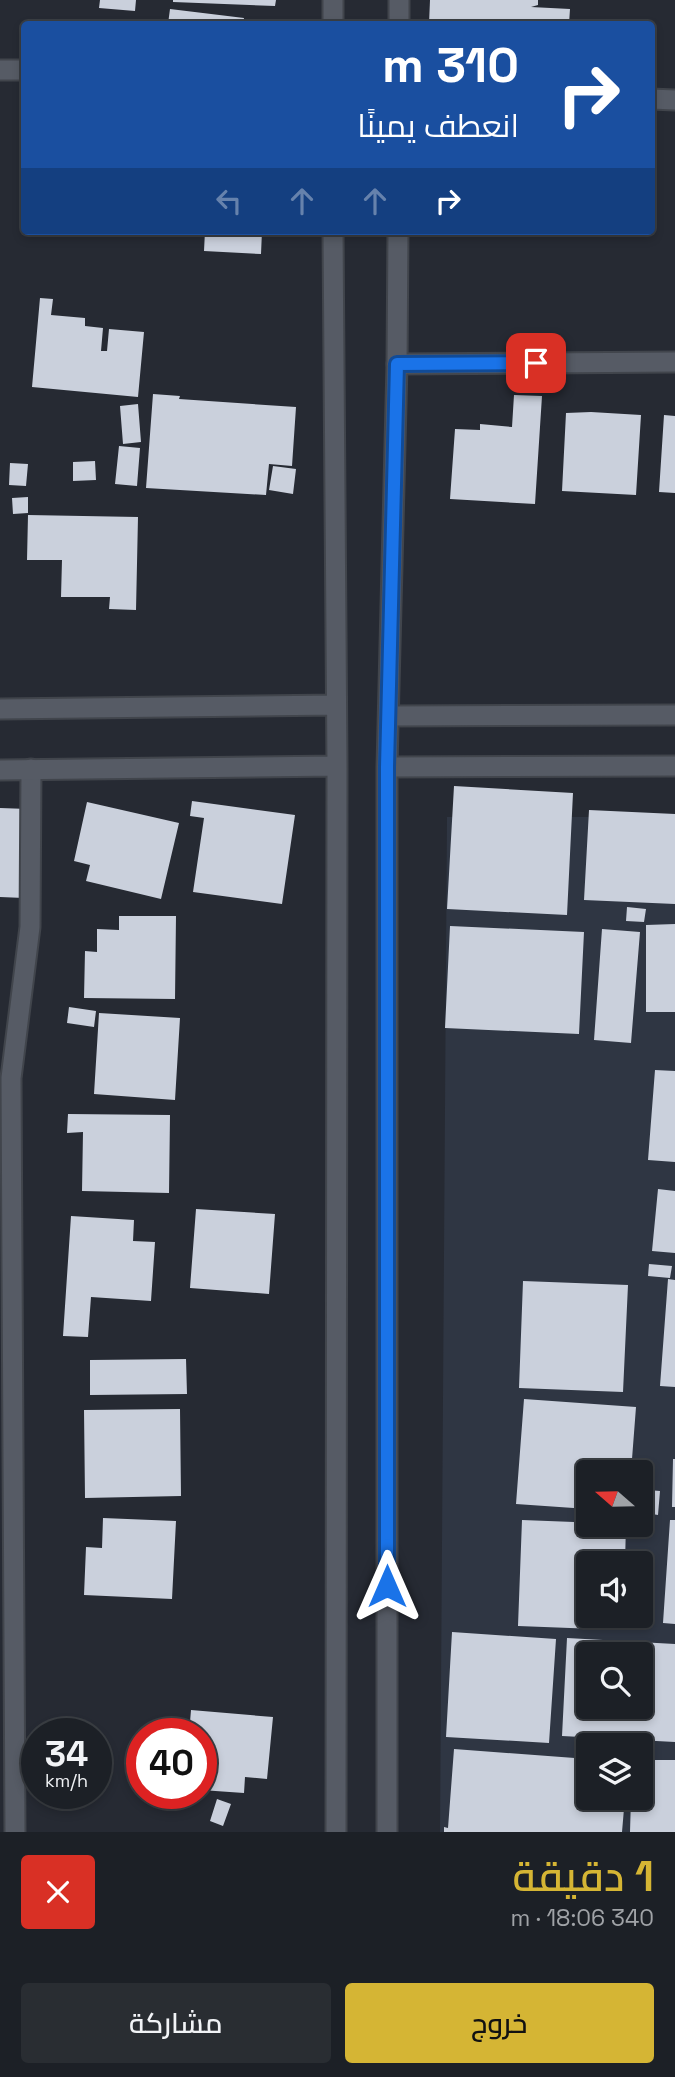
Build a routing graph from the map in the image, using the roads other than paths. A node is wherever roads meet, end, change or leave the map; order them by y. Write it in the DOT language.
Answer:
graph roads {
  1 [pos="333,0"];
  2 [pos="399,0"];
  3 [pos="332,21"];
  4 [pos="399,21"];
  5 [pos="0,70"];
  6 [pos="21,70"];
  7 [pos="655,99"];
  8 [pos="675,100"];
  9 [pos="333,235"];
  10 [pos="398,235"];
  11 [pos="675,362"];
  12 [pos="397,364"];
  13 [pos="336,705"];
  14 [pos="0,709"];
  15 [pos="675,715"];
  16 [pos="388,716"];
  17 [pos="675,765"];
  18 [pos="337,766"];
  19 [pos="387,767"];
  20 [pos="30,769"];
  21 [pos="0,770"];
  22 [pos="5,1078"];
  23 [pos="7,1373"];
  24 [pos="15,1832"];
  25 [pos="336,1832"];
  26 [pos="387,1832"];
  1 -- 3 [label="street"];
  2 -- 4 [label="street"];
  5 -- 6 [label="street"];
  7 -- 8 [label="street"];
  9 -- 13 [label="street"];
  10 -- 12 [label="street"];
  11 -- 12 [label="street"];
  12 -- 16 [label="street"];
  13 -- 14 [label="street"];
  13 -- 18 [label="street"];
  15 -- 16 [label="street"];
  16 -- 19 [label="street"];
  17 -- 19 [label="street"];
  18 -- 20 [label="street"];
  18 -- 25 [label="street"];
  19 -- 26 [label="street"];
  20 -- 21 [label="street"];
  20 -- 22 [label="street"];
  22 -- 23 [label="street"];
  23 -- 24 [label="street"];
}
